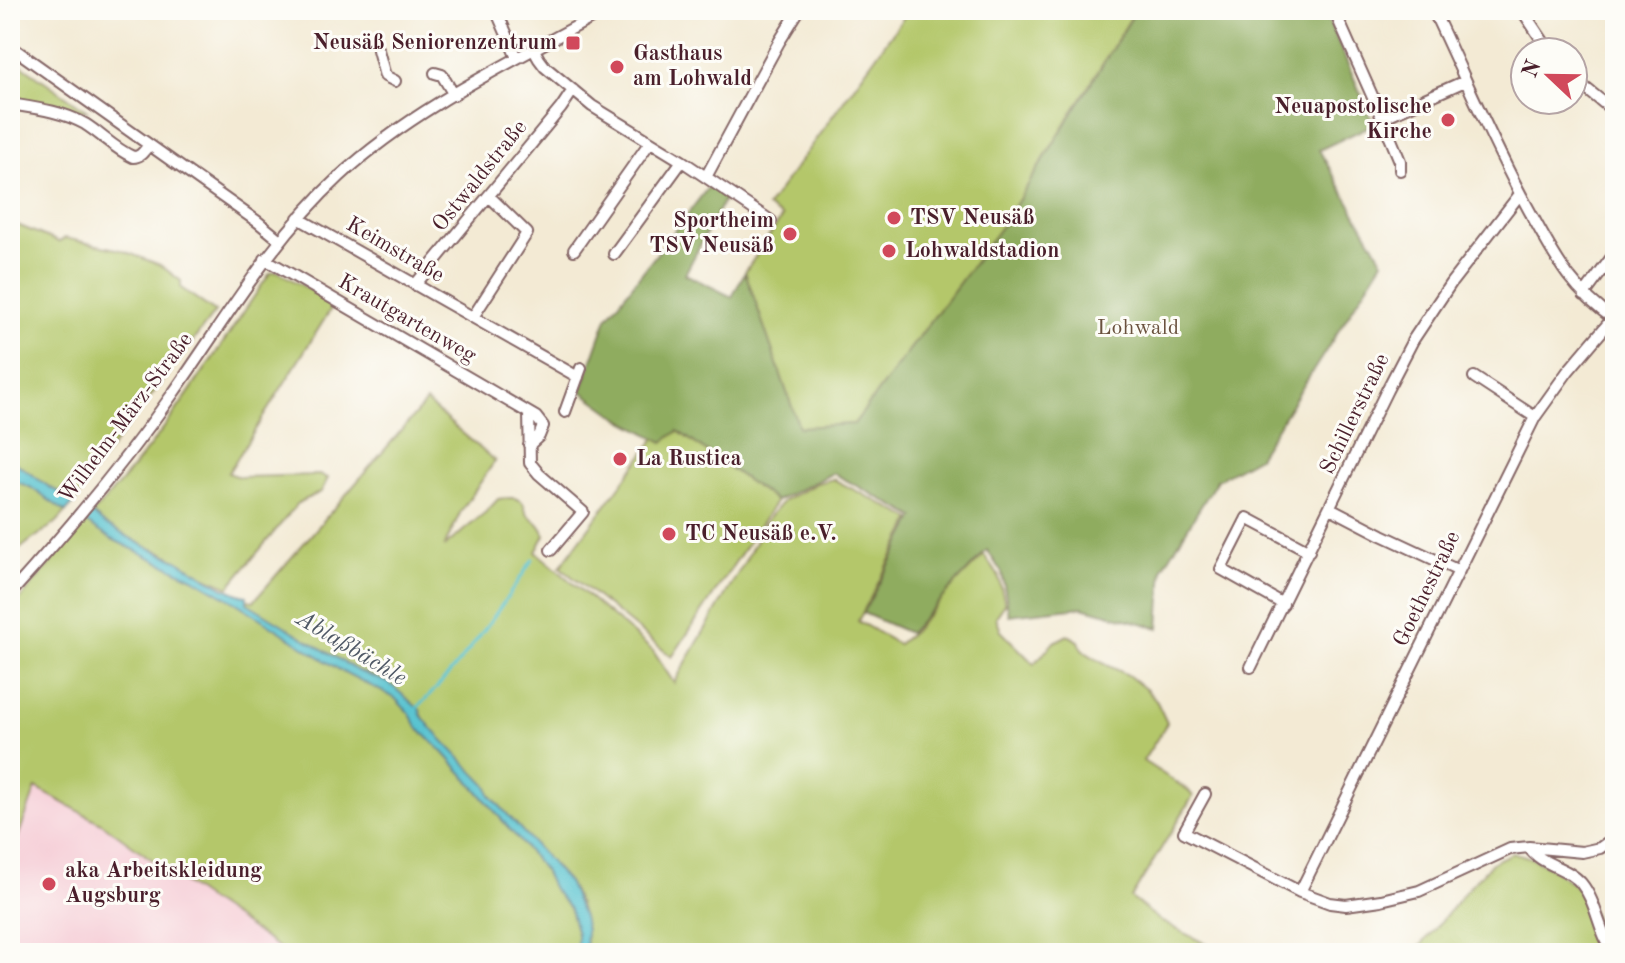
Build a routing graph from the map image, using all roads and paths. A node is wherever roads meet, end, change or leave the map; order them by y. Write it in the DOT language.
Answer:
graph roads {
  1 [pos="496,10"];
  2 [pos="606,10"];
  3 [pos="799,10"];
  4 [pos="1334,10"];
  5 [pos="1433,10"];
  6 [pos="1522,10"];
  7 [pos="1539,36"];
  8 [pos="10,46"];
  9 [pos="378,50"];
  10 [pos="534,50"];
  11 [pos="517,58"];
  12 [pos="435,73"];
  13 [pos="395,81"];
  14 [pos="1465,81"];
  15 [pos="573,90"];
  16 [pos="1589,91"];
  17 [pos="454,95"];
  18 [pos="10,104"];
  19 [pos="1615,112"];
  20 [pos="1382,118"];
  21 [pos="650,142"];
  22 [pos="149,145"];
  23 [pos="682,161"];
  24 [pos="1400,170"];
  25 [pos="706,177"];
  26 [pos="1520,194"];
  27 [pos="489,196"];
  28 [pos="298,218"];
  29 [pos="771,221"];
  30 [pos="280,240"];
  31 [pos="574,250"];
  32 [pos="1615,253"];
  33 [pos="614,254"];
  34 [pos="265,259"];
  35 [pos="415,285"];
  36 [pos="1584,295"];
  37 [pos="473,317"];
  38 [pos="1614,319"];
  39 [pos="1474,377"];
  40 [pos="565,412"];
  41 [pos="1535,417"];
  42 [pos="1330,508"];
  43 [pos="551,550"];
  44 [pos="1309,551"];
  45 [pos="1459,571"];
  46 [pos="10,594"];
  47 [pos="1283,604"];
  48 [pos="1251,667"];
  49 [pos="1205,794"];
  50 [pos="1615,837"];
  51 [pos="1529,847"];
  52 [pos="1300,892"];
  53 [pos="1614,953"];
  1 -- 11 [label="street"];
  2 -- 10 [label="street, Wilhelm-März-Straße"];
  3 -- 25 [label="street"];
  4 -- 20 [label="street"];
  5 -- 14 [label="street"];
  6 -- 7 [label="street"];
  8 -- 22 [label="street"];
  9 -- 13 [label="street"];
  10 -- 11 [label="street, Wilhelm-März-Straße"];
  10 -- 15 [label="street"];
  11 -- 17 [label="street, Wilhelm-März-Straße"];
  12 -- 17 [label="street"];
  14 -- 20 [label="street"];
  14 -- 26 [label="street"];
  15 -- 21 [label="street"];
  15 -- 27 [label="street, Ostwaldstraße"];
  16 -- 19 [label="street"];
  17 -- 28 [label="street, Wilhelm-März-Straße"];
  18 -- 22 [label="street"];
  20 -- 24 [label="street"];
  21 -- 23 [label="street"];
  21 -- 31 [label="street"];
  22 -- 30 [label="street"];
  23 -- 25 [label="street"];
  23 -- 33 [label="street"];
  25 -- 29 [label="street"];
  26 -- 36 [label="street"];
  26 -- 42 [label="street, Schillerstraße"];
  27 -- 35 [label="street, Ostwaldstraße"];
  27 -- 37 [label="street"];
  28 -- 30 [label="street, Wilhelm-März-Straße"];
  28 -- 35 [label="street, Keimstraße"];
  30 -- 34 [label="street, Wilhelm-März-Straße"];
  32 -- 36 [label="street"];
  34 -- 43 [label="street, Krautgartenweg"];
  34 -- 46 [label="street, Wilhelm-März-Straße"];
  35 -- 37 [label="street, Keimstraße"];
  36 -- 38 [label="street"];
  37 -- 40 [label="street, Keimstraße"];
  38 -- 41 [label="street, Goethestraße"];
  39 -- 41 [label="street"];
  41 -- 45 [label="street, Goethestraße"];
  42 -- 44 [label="street, Schillerstraße"];
  42 -- 45 [label="street"];
  44 -- 47 [label="street, Schillerstraße"];
  44 -- 47 [label="street"];
  45 -- 52 [label="street, Goethestraße"];
  47 -- 48 [label="street, Schillerstraße"];
  49 -- 52 [label="street"];
  50 -- 51 [label="street"];
  51 -- 52 [label="street"];
  51 -- 53 [label="street"];
}
